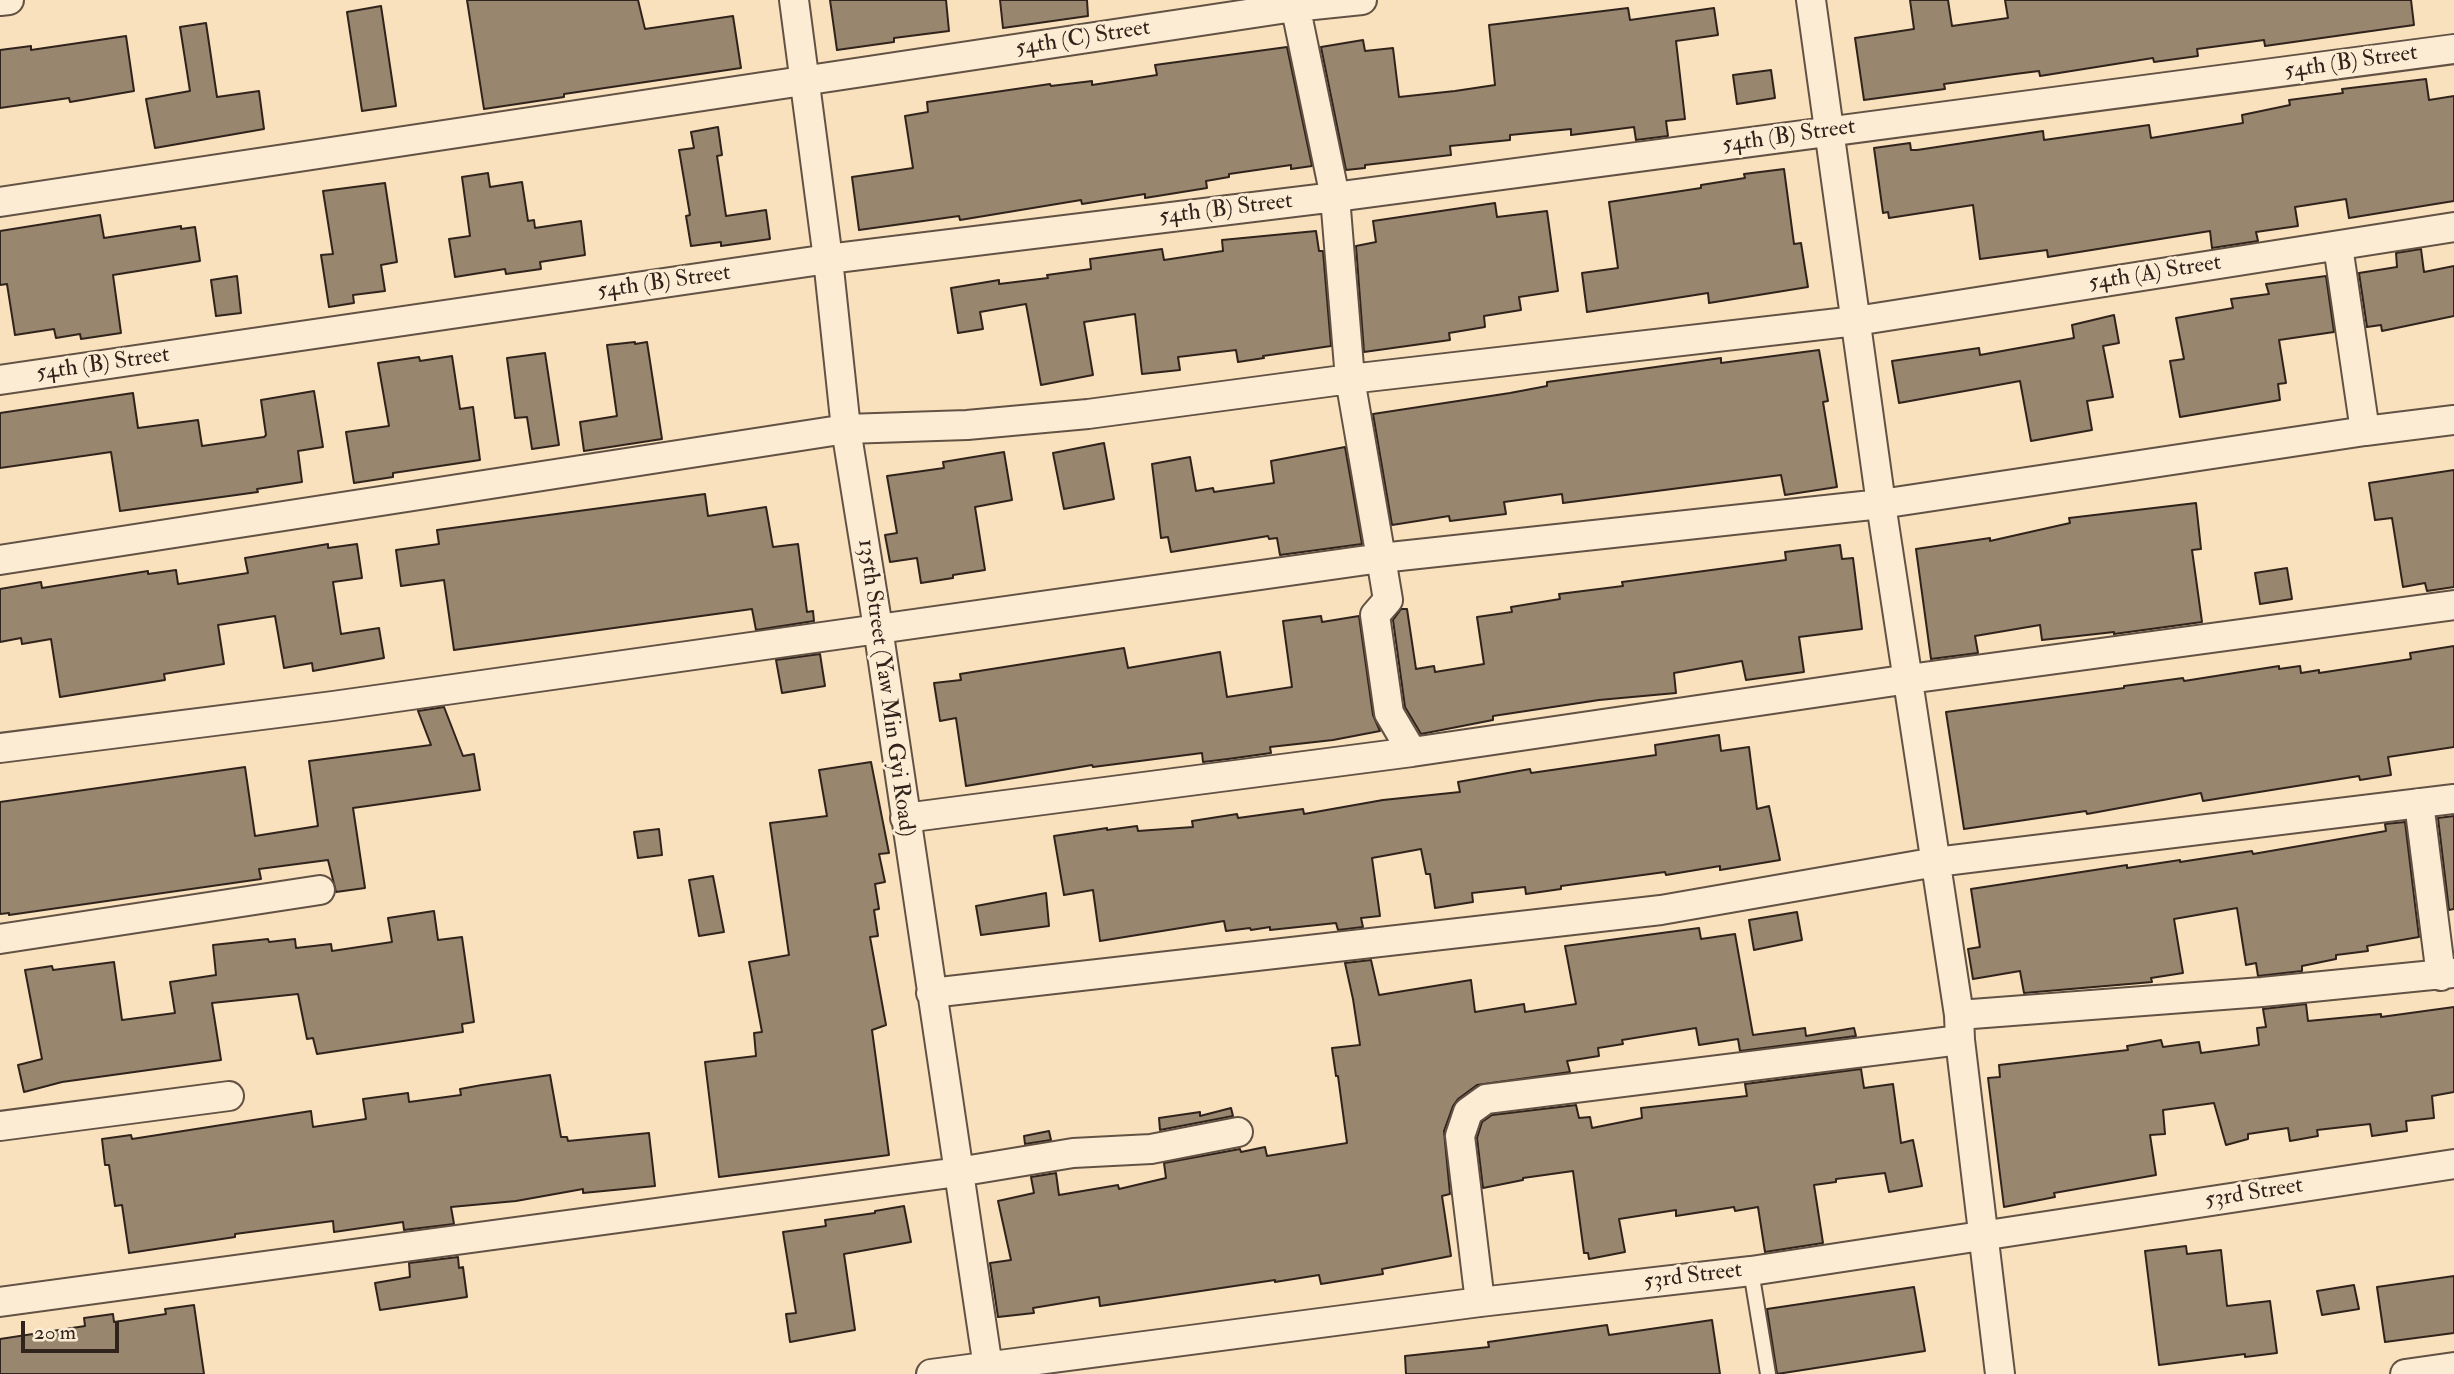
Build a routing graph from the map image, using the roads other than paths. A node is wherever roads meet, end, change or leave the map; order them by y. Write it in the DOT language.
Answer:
graph roads {
  1 [pos="9,0"];
  2 [pos="794,0"];
  3 [pos="1362,0"];
  4 [pos="1811,0"];
  5 [pos="0,1"];
  6 [pos="1294,4"];
  7 [pos="2454,49"];
  8 [pos="804,81"];
  9 [pos="1830,131"];
  10 [pos="1335,197"];
  11 [pos="0,202"];
  12 [pos="2454,227"];
  13 [pos="2338,246"];
  14 [pos="828,259"];
  15 [pos="1856,321"];
  16 [pos="1350,379"];
  17 [pos="0,380"];
  18 [pos="2454,420"];
  19 [pos="846,429"];
  20 [pos="2365,431"];
  21 [pos="1881,504"];
  22 [pos="1381,558"];
  23 [pos="0,560"];
  24 [pos="2454,605"];
  25 [pos="878,628"];
  26 [pos="1909,679"];
  27 [pos="0,748"];
  28 [pos="1412,752"];
  29 [pos="2454,799"];
  30 [pos="2419,803"];
  31 [pos="905,818"];
  32 [pos="1936,862"];
  33 [pos="320,890"];
  34 [pos="0,939"];
  35 [pos="2448,975"];
  36 [pos="931,993"];
  37 [pos="1960,1028"];
  38 [pos="229,1096"];
  39 [pos="0,1126"];
  40 [pos="1238,1132"];
  41 [pos="2454,1164"];
  42 [pos="958,1172"];
  43 [pos="1984,1235"];
  44 [pos="1751,1271"];
  45 [pos="0,1302"];
  46 [pos="1480,1302"];
  47 [pos="2454,1367"];
  48 [pos="988,1370"];
  49 [pos="931,1374"];
  50 [pos="1768,1374"];
  51 [pos="1998,1374"];
  52 [pos="2405,1374"];
  1 -- 5 [label="street"];
  2 -- 8 [label="street, 135th Street (Yaw Min Gyi Road)"];
  3 -- 6 [label="street, 54th (C) Street"];
  4 -- 9 [label="street"];
  6 -- 8 [label="street, 54th (C) Street"];
  6 -- 10 [label="street"];
  7 -- 9 [label="street, 54th (B) Street"];
  8 -- 11 [label="street, 54th (C) Street"];
  8 -- 14 [label="street, 135th Street (Yaw Min Gyi Road)"];
  9 -- 10 [label="street, 54th (B) Street"];
  9 -- 15 [label="street"];
  10 -- 14 [label="street, 54th (B) Street"];
  10 -- 16 [label="street"];
  12 -- 13 [label="street, 54th (A) Street"];
  13 -- 15 [label="street, 54th (A) Street"];
  13 -- 20 [label="street"];
  14 -- 17 [label="street, 54th (B) Street"];
  14 -- 19 [label="street, 135th Street (Yaw Min Gyi Road)"];
  15 -- 16 [label="street, 54th (A) Street"];
  15 -- 21 [label="street"];
  16 -- 19 [label="street, 54th (A) Street"];
  16 -- 22 [label="street"];
  18 -- 20 [label="street"];
  19 -- 23 [label="street, 54th (A) Street"];
  19 -- 25 [label="street, 135th Street (Yaw Min Gyi Road)"];
  20 -- 21 [label="street"];
  21 -- 22 [label="street"];
  21 -- 26 [label="street"];
  22 -- 25 [label="street"];
  22 -- 28 [label="street"];
  24 -- 26 [label="street"];
  25 -- 27 [label="street"];
  25 -- 31 [label="street, 135th Street (Yaw Min Gyi Road)"];
  26 -- 28 [label="street"];
  26 -- 32 [label="street"];
  28 -- 31 [label="street"];
  29 -- 30 [label="street"];
  30 -- 32 [label="street"];
  30 -- 35 [label="street"];
  31 -- 36 [label="street, 135th Street (Yaw Min Gyi Road)"];
  32 -- 36 [label="street"];
  32 -- 37 [label="street"];
  33 -- 34 [label="street"];
  35 -- 37 [label="street"];
  36 -- 42 [label="street, 135th Street (Yaw Min Gyi Road)"];
  37 -- 43 [label="street"];
  37 -- 46 [label="street"];
  38 -- 39 [label="street"];
  40 -- 42 [label="street"];
  41 -- 43 [label="street, 53rd Street"];
  42 -- 45 [label="street"];
  42 -- 48 [label="street, 135th Street (Yaw Min Gyi Road)"];
  43 -- 44 [label="street, 53rd Street"];
  43 -- 51 [label="street"];
  44 -- 46 [label="street, 53rd Street"];
  44 -- 50 [label="lane"];
  46 -- 48 [label="street, 53rd Street"];
  47 -- 52 [label="street"];
  48 -- 49 [label="street, 53rd Street"];
}
